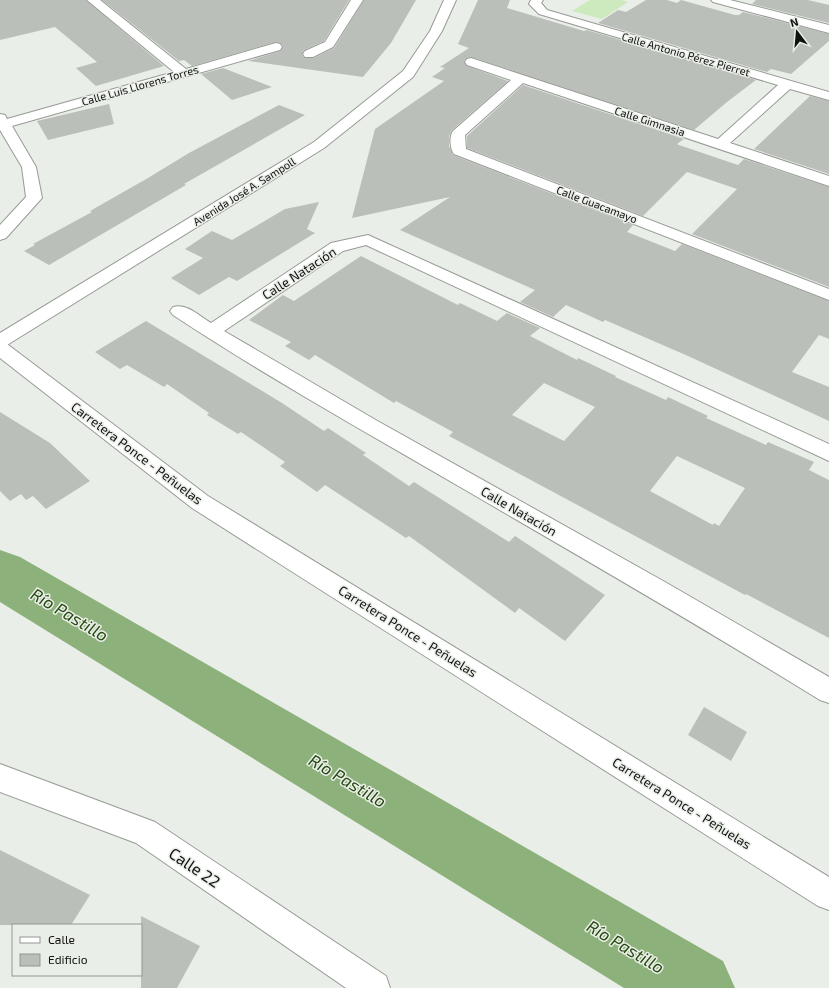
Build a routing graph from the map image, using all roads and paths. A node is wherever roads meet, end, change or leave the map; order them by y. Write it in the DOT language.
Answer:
graph roads {
  1 [pos="93,0"];
  2 [pos="357,0"];
  3 [pos="450,0"];
  4 [pos="537,0"];
  5 [pos="717,0"];
  6 [pos="829,29"];
  7 [pos="276,47"];
  8 [pos="309,54"];
  9 [pos="471,62"];
  10 [pos="183,73"];
  11 [pos="521,78"];
  12 [pos="787,84"];
  13 [pos="829,96"];
  14 [pos="2,121"];
  15 [pos="720,144"];
  16 [pos="829,181"];
  17 [pos="0,235"];
  18 [pos="829,295"];
  19 [pos="179,311"];
  20 [pos="210,332"];
  21 [pos="0,341"];
  22 [pos="0,348"];
  23 [pos="829,453"];
  24 [pos="829,691"];
  25 [pos="0,778"];
  26 [pos="829,894"];
  27 [pos="374,988"];
  1 -- 10 [label="street"];
  2 -- 8 [label="street"];
  3 -- 21 [label="street, Avenida José A. Sampoll"];
  4 -- 12 [label="street, Calle Antonio Pérez Pierret"];
  5 -- 6 [label="street"];
  7 -- 10 [label="street, Calle Luis Llorens Torres"];
  9 -- 11 [label="street, Calle Gimnasia"];
  10 -- 14 [label="street, Calle Luis Llorens Torres"];
  11 -- 15 [label="street, Calle Gimnasia"];
  11 -- 18 [label="street, Calle Guacamayo"];
  12 -- 13 [label="street, Calle Antonio Pérez Pierret"];
  12 -- 15 [label="street"];
  14 -- 17 [label="street"];
  15 -- 16 [label="street, Calle Gimnasia"];
  19 -- 20 [label="street, Calle Natación"];
  20 -- 23 [label="street, Calle Natación"];
  20 -- 24 [label="street, Calle Natación"];
  22 -- 26 [label="street, Carretera Ponce - Peñuelas"];
  25 -- 27 [label="street, Calle 22"];
}
